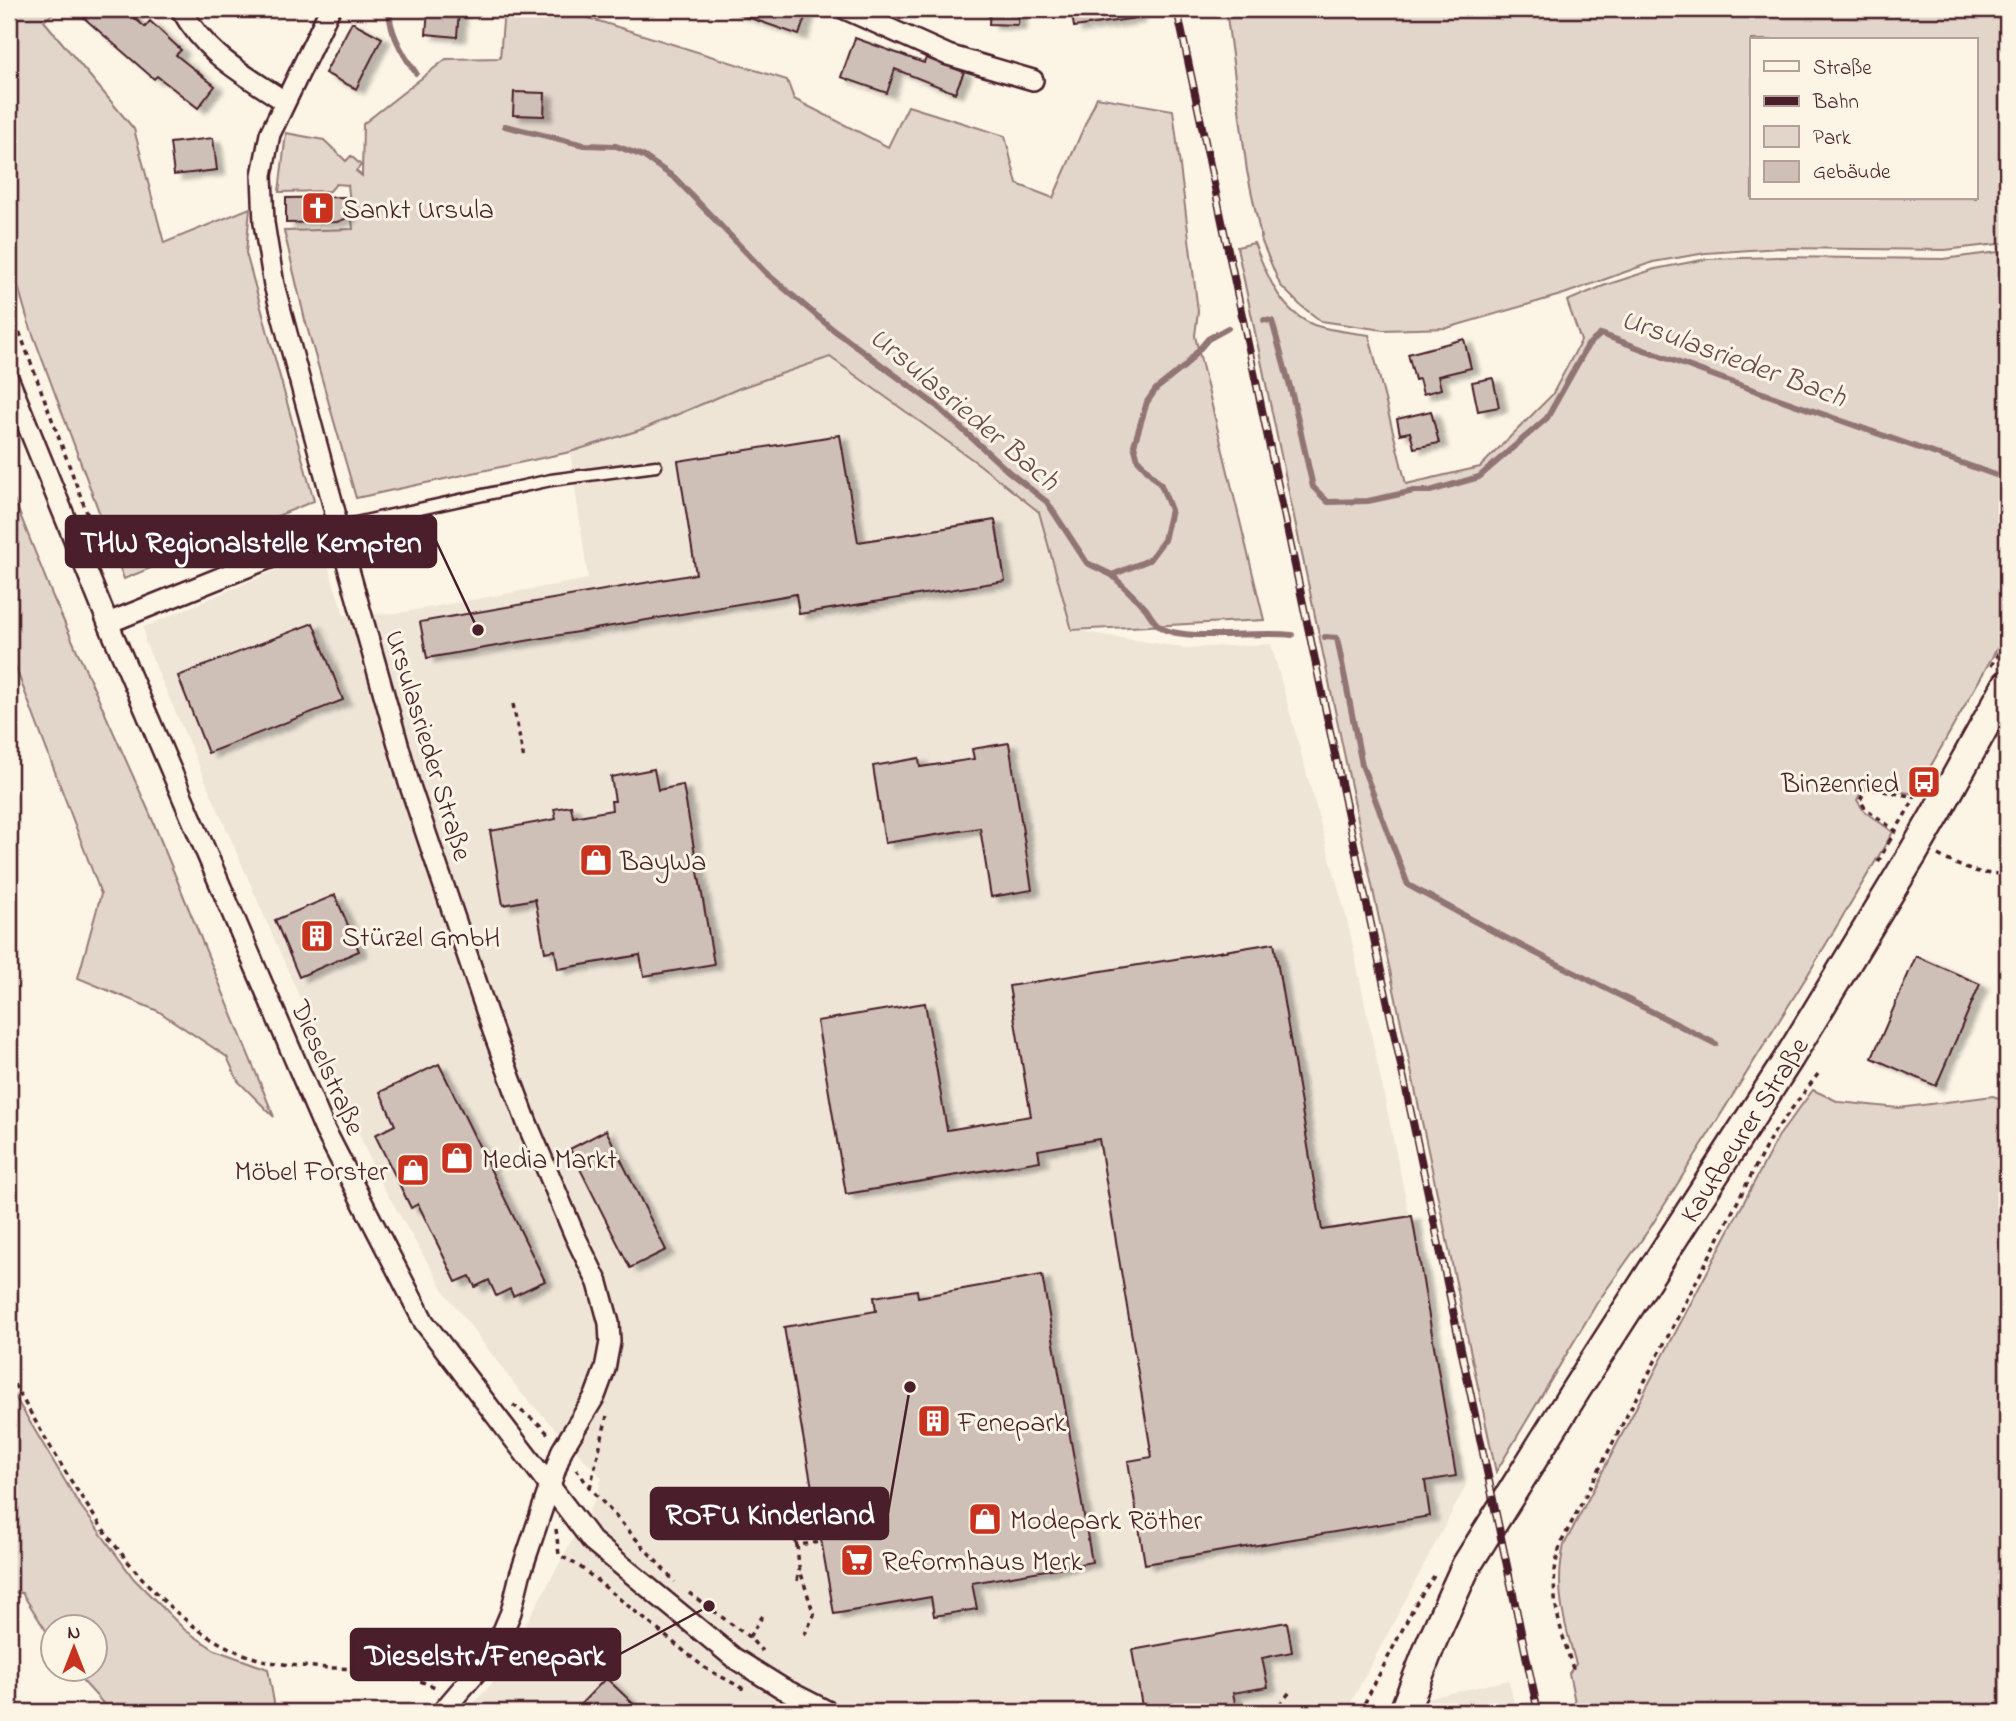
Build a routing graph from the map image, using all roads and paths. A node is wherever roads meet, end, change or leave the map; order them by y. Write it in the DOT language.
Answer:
graph roads {
  1 [pos="181,9"];
  2 [pos="330,9"];
  3 [pos="845,9"];
  4 [pos="1033,80"];
  5 [pos="284,101"];
  6 [pos="9,304"];
  7 [pos="16,327"];
  8 [pos="9,332"];
  9 [pos="9,380"];
  10 [pos="656,466"];
  11 [pos="92,528"];
  12 [pos="331,535"];
  13 [pos="108,624"];
  14 [pos="2007,685"];
  15 [pos="513,704"];
  16 [pos="524,760"];
  17 [pos="1925,806"];
  18 [pos="1901,848"];
  19 [pos="1818,1074"];
  20 [pos="9,1376"];
  21 [pos="511,1403"];
  22 [pos="562,1450"];
  23 [pos="550,1489"];
  24 [pos="590,1489"];
  25 [pos="790,1533"];
  26 [pos="821,1542"];
  27 [pos="797,1545"];
  28 [pos="1466,1566"];
  29 [pos="799,1567"];
  30 [pos="797,1581"];
  31 [pos="678,1586"];
  32 [pos="689,1593"];
  33 [pos="764,1614"];
  34 [pos="804,1636"];
  35 [pos="749,1637"];
  36 [pos="763,1652"];
  37 [pos="1573,1670"];
  38 [pos="1290,1692"];
  39 [pos="456,1695"];
  40 [pos="836,1708"];
  41 [pos="442,1712"];
  42 [pos="862,1712"];
  43 [pos="1273,1712"];
  44 [pos="1386,1712"];
  45 [pos="1404,1712"];
  1 -- 5 [label="street"];
  2 -- 5 [label="street"];
  3 -- 4 [label="street"];
  5 -- 12 [label="street"];
  6 -- 7 [label="path"];
  7 -- 8 [label="path"];
  7 -- 11 [label="path"];
  9 -- 13 [label="street, Dieselstraße"];
  10 -- 12 [label="lane"];
  12 -- 13 [label="street"];
  12 -- 22 [label="street, Ursulasrieder Straße"];
  13 -- 23 [label="street, Dieselstraße"];
  14 -- 17 [label="main road, Kaufbeurer Straße"];
  15 -- 16 [label="path"];
  17 -- 18 [label="main road, Kaufbeurer Straße, bridge"];
  17 -- 18 [label="path, bridge"];
  18 -- 28 [label="main road, Kaufbeurer Straße"];
  19 -- 37 [label="path"];
  20 -- 39 [label="path"];
  21 -- 22 [label="path"];
  22 -- 23 [label="street, Ursulasrieder Straße"];
  23 -- 39 [label="street, Ursulasrieder Straße"];
  23 -- 40 [label="street, Dieselstraße"];
  24 -- 31 [label="path"];
  25 -- 27 [label="path"];
  26 -- 27 [label="path"];
  27 -- 29 [label="path"];
  28 -- 44 [label="main road, Kaufbeurer Straße"];
  28 -- 45 [label="main road, Kaufbeurer Straße"];
  29 -- 30 [label="path"];
  29 -- 34 [label="path"];
  32 -- 35 [label="path"];
  33 -- 35 [label="path"];
  35 -- 36 [label="path"];
  38 -- 43 [label="path"];
  39 -- 41 [label="street, Ursulasrieder Straße"];
  40 -- 42 [label="path"];
}
